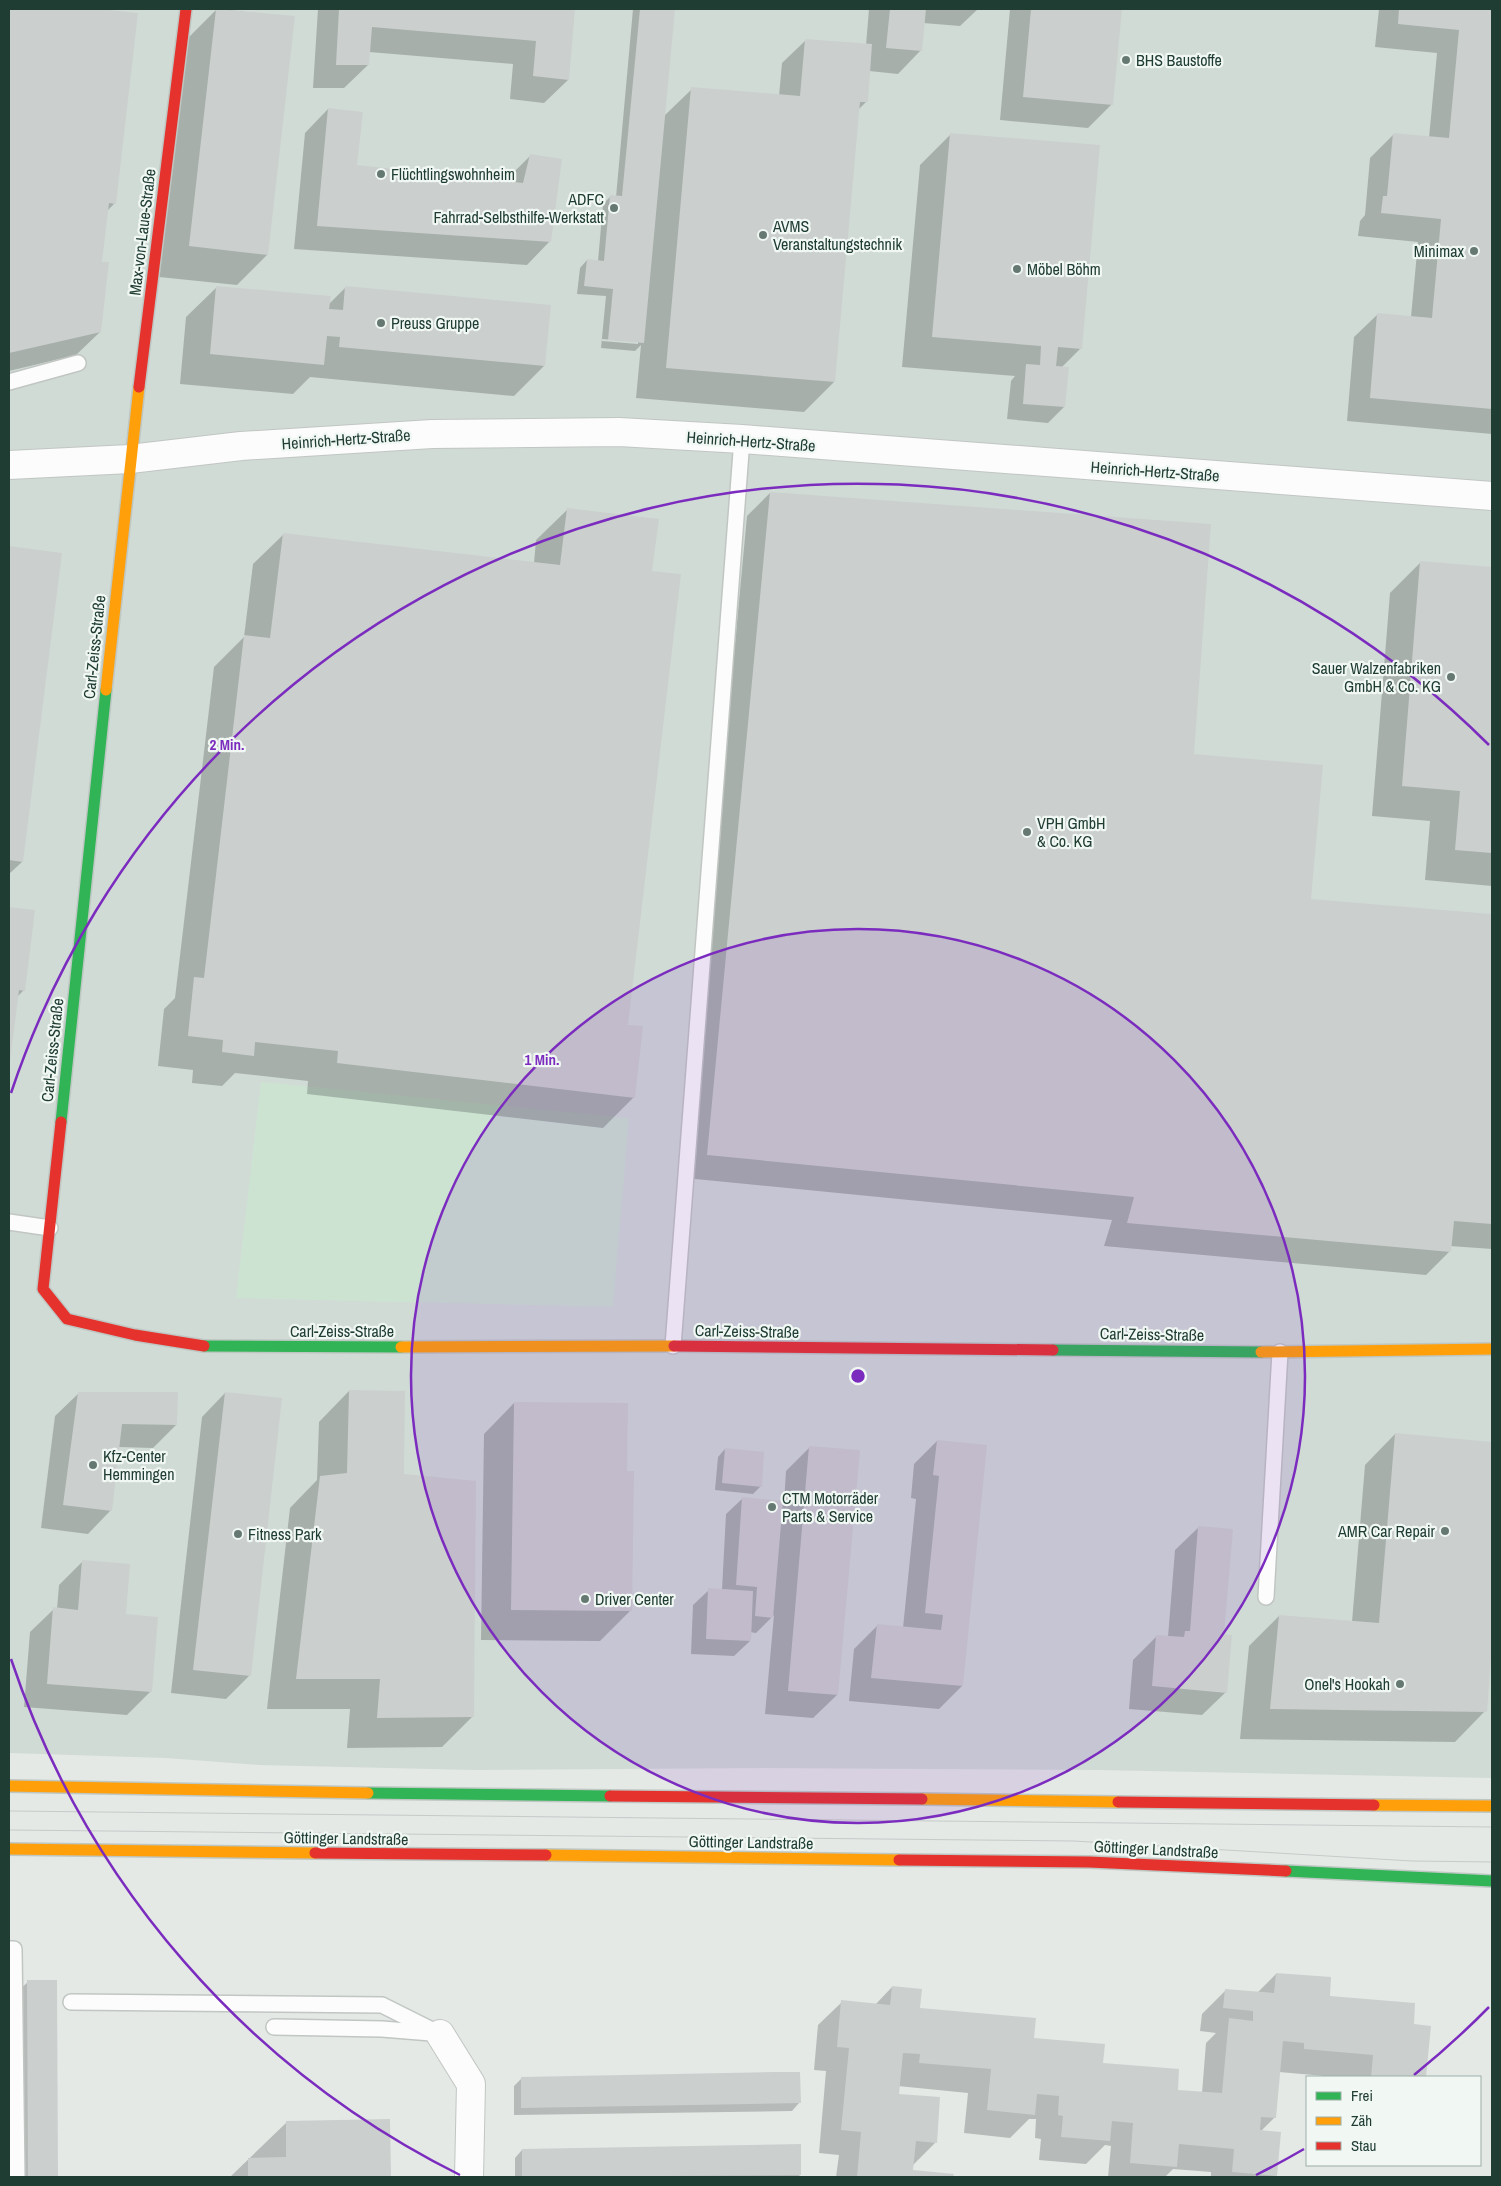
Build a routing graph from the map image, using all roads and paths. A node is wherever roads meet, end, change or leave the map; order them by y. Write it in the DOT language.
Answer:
graph roads {
  1 [pos="186,9"];
  2 [pos="78,363"];
  3 [pos="9,382"];
  4 [pos="742,439"];
  5 [pos="130,459"];
  6 [pos="9,465"];
  7 [pos="1492,496"];
  8 [pos="9,1222"];
  9 [pos="50,1228"];
  10 [pos="673,1346"];
  11 [pos="1492,1349"];
  12 [pos="1280,1352"];
  13 [pos="1266,1598"];
  14 [pos="9,1786"];
  15 [pos="1492,1806"];
  16 [pos="9,1850"];
  17 [pos="1492,1881"];
  18 [pos="9,1949"];
  19 [pos="71,2002"];
  20 [pos="274,2027"];
  21 [pos="440,2034"];
  22 [pos="17,2177"];
  23 [pos="469,2177"];
  1 -- 5 [label="street, Max-von-Laue-Straße"];
  2 -- 3 [label="lane"];
  4 -- 5 [label="street, Heinrich-Hertz-Straße"];
  4 -- 7 [label="street, Heinrich-Hertz-Straße"];
  4 -- 10 [label="lane"];
  5 -- 6 [label="street, Heinrich-Hertz-Straße"];
  5 -- 9 [label="street, Carl-Zeiss-Straße"];
  8 -- 9 [label="lane"];
  9 -- 10 [label="street, Carl-Zeiss-Straße"];
  10 -- 12 [label="street, Carl-Zeiss-Straße"];
  11 -- 12 [label="street, Carl-Zeiss-Straße"];
  12 -- 13 [label="lane"];
  14 -- 15 [label="street"];
  16 -- 17 [label="street, Göttinger Landstraße"];
  18 -- 22 [label="lane"];
  19 -- 21 [label="lane"];
  20 -- 21 [label="lane"];
  21 -- 23 [label="street"];
}
